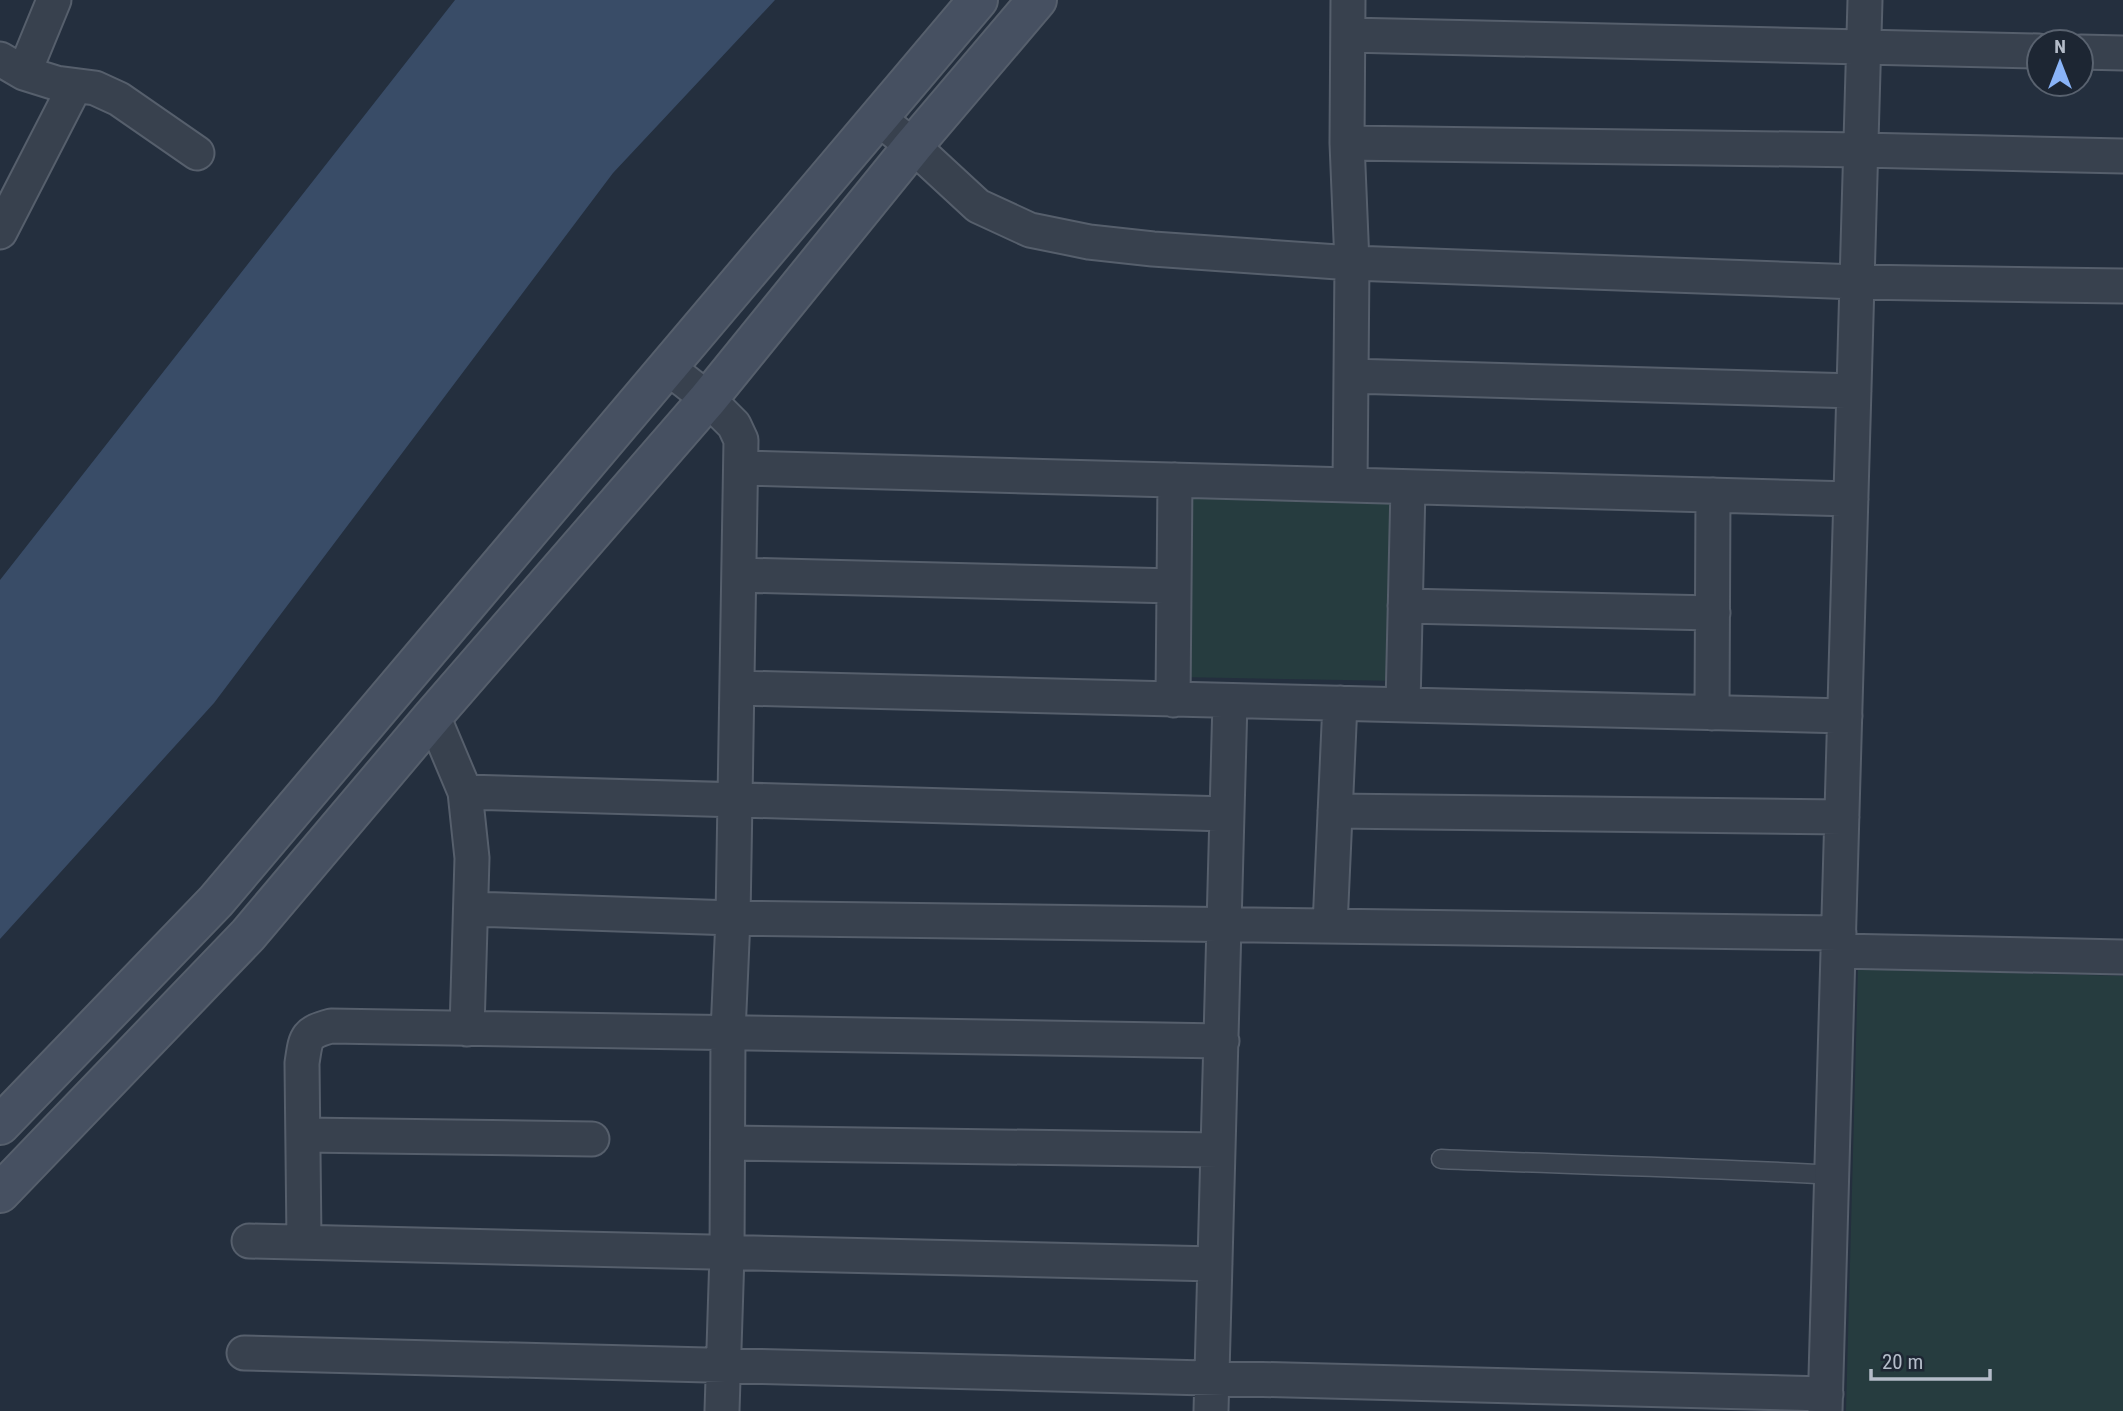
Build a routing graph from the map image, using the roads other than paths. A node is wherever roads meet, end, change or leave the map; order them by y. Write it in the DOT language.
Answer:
graph roads {
  1 [pos="54,0"];
  2 [pos="978,0"];
  3 [pos="1037,0"];
  4 [pos="1348,0"];
  5 [pos="1865,0"];
  6 [pos="1348,35"];
  7 [pos="1864,47"];
  8 [pos="2025,51"];
  9 [pos="2095,52"];
  10 [pos="2123,53"];
  11 [pos="12,66"];
  12 [pos="75,86"];
  13 [pos="879,119"];
  14 [pos="1347,143"];
  15 [pos="913,146"];
  16 [pos="1861,150"];
  17 [pos="197,153"];
  18 [pos="2123,156"];
  19 [pos="0,232"];
  20 [pos="1352,262"];
  21 [pos="1857,282"];
  22 [pos="2123,286"];
  23 [pos="667,367"];
  24 [pos="1351,376"];
  25 [pos="1854,391"];
  26 [pos="708,399"];
  27 [pos="742,468"];
  28 [pos="1175,480"];
  29 [pos="1350,485"];
  30 [pos="1408,487"];
  31 [pos="1713,495"];
  32 [pos="1851,499"];
  33 [pos="740,575"];
  34 [pos="1174,586"];
  35 [pos="1405,606"];
  36 [pos="1713,613"];
  37 [pos="738,688"];
  38 [pos="1173,699"];
  39 [pos="1230,701"];
  40 [pos="1340,704"];
  41 [pos="1404,705"];
  42 [pos="1712,713"];
  43 [pos="433,716"];
  44 [pos="1845,716"];
  45 [pos="465,792"];
  46 [pos="735,800"];
  47 [pos="1335,811"];
  48 [pos="1227,814"];
  49 [pos="1842,817"];
  50 [pos="471,908"];
  51 [pos="733,918"];
  52 [pos="1224,924"];
  53 [pos="1330,926"];
  54 [pos="1838,942"];
  55 [pos="2123,957"];
  56 [pos="467,1029"];
  57 [pos="729,1033"];
  58 [pos="1222,1041"];
  59 [pos="0,1125"];
  60 [pos="303,1135"];
  61 [pos="592,1139"];
  62 [pos="729,1143"];
  63 [pos="1218,1150"];
  64 [pos="1441,1159"];
  65 [pos="1833,1175"];
  66 [pos="0,1193"];
  67 [pos="249,1241"];
  68 [pos="304,1241"];
  69 [pos="727,1254"];
  70 [pos="1215,1264"];
  71 [pos="244,1353"];
  72 [pos="723,1365"];
  73 [pos="1212,1378"];
  74 [pos="1326,1396"];
  75 [pos="1826,1403"];
  76 [pos="722,1411"];
  77 [pos="1211,1411"];
  1 -- 11 [label="street"];
  2 -- 13 [label="street"];
  3 -- 15 [label="street"];
  4 -- 6 [label="street"];
  5 -- 7 [label="street"];
  6 -- 7 [label="street"];
  6 -- 14 [label="street"];
  7 -- 8 [label="street"];
  7 -- 16 [label="street"];
  9 -- 10 [label="street"];
  11 -- 12 [label="street"];
  12 -- 17 [label="street"];
  12 -- 19 [label="street"];
  13 -- 15 [label="street"];
  13 -- 23 [label="street"];
  14 -- 16 [label="street"];
  14 -- 20 [label="street"];
  15 -- 20 [label="street"];
  15 -- 26 [label="street"];
  16 -- 18 [label="street"];
  16 -- 21 [label="street"];
  20 -- 21 [label="street"];
  20 -- 24 [label="street"];
  21 -- 22 [label="street"];
  21 -- 25 [label="street"];
  23 -- 26 [label="street"];
  23 -- 59 [label="street"];
  24 -- 25 [label="street"];
  24 -- 29 [label="street"];
  25 -- 32 [label="street"];
  26 -- 27 [label="street"];
  26 -- 43 [label="street"];
  27 -- 28 [label="street"];
  27 -- 33 [label="street"];
  28 -- 29 [label="street"];
  28 -- 34 [label="street"];
  29 -- 30 [label="street"];
  30 -- 31 [label="street"];
  30 -- 35 [label="street"];
  31 -- 32 [label="street"];
  31 -- 36 [label="street"];
  32 -- 44 [label="street"];
  33 -- 34 [label="street"];
  33 -- 37 [label="street"];
  34 -- 38 [label="street"];
  35 -- 36 [label="street"];
  35 -- 41 [label="street"];
  36 -- 42 [label="street"];
  37 -- 38 [label="street"];
  37 -- 46 [label="street"];
  38 -- 39 [label="street"];
  39 -- 40 [label="street"];
  39 -- 48 [label="street"];
  40 -- 41 [label="street"];
  40 -- 47 [label="street"];
  41 -- 42 [label="street"];
  42 -- 44 [label="street"];
  43 -- 45 [label="street"];
  43 -- 66 [label="street"];
  44 -- 49 [label="street"];
  45 -- 46 [label="street"];
  45 -- 50 [label="street"];
  46 -- 48 [label="street"];
  46 -- 51 [label="street"];
  47 -- 49 [label="street"];
  47 -- 53 [label="street"];
  48 -- 52 [label="street"];
  49 -- 54 [label="street"];
  50 -- 51 [label="street"];
  50 -- 56 [label="street"];
  51 -- 52 [label="street"];
  51 -- 57 [label="street"];
  52 -- 53 [label="street"];
  52 -- 58 [label="street"];
  53 -- 54 [label="street"];
  54 -- 55 [label="street"];
  54 -- 65 [label="street"];
  56 -- 57 [label="street"];
  56 -- 60 [label="street"];
  57 -- 58 [label="street"];
  57 -- 62 [label="street"];
  58 -- 63 [label="street"];
  60 -- 61 [label="street"];
  60 -- 68 [label="street"];
  62 -- 63 [label="street"];
  62 -- 69 [label="street"];
  63 -- 70 [label="street"];
  64 -- 65 [label="lane"];
  65 -- 75 [label="street"];
  67 -- 68 [label="street"];
  68 -- 69 [label="street"];
  69 -- 70 [label="street"];
  69 -- 72 [label="street"];
  70 -- 73 [label="street"];
  71 -- 72 [label="street"];
  72 -- 73 [label="street"];
  72 -- 76 [label="street"];
  73 -- 74 [label="street"];
  73 -- 77 [label="street"];
  74 -- 75 [label="street"];
}
